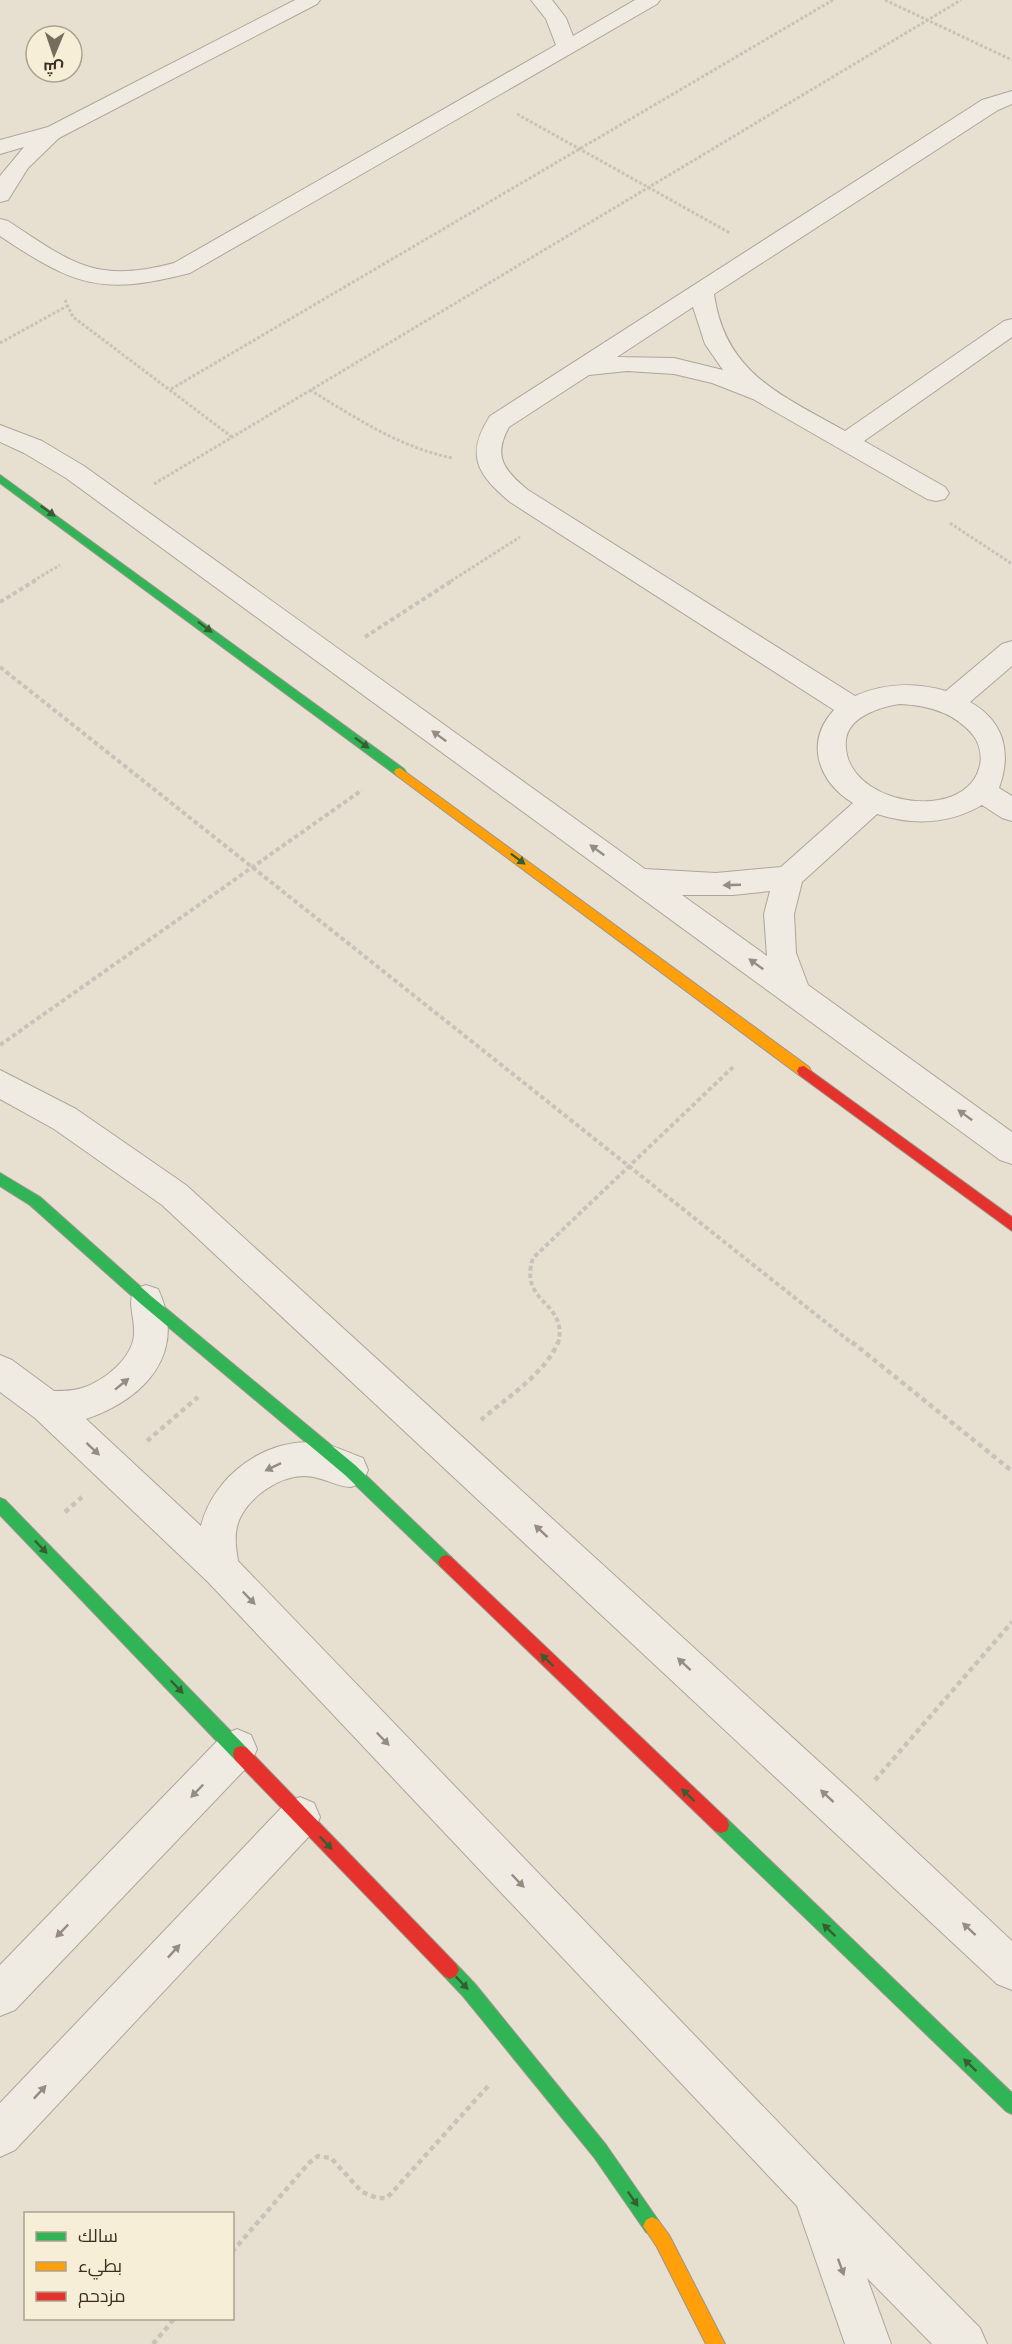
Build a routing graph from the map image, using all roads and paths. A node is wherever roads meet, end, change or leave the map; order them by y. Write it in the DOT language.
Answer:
graph roads {
  1 [pos="310,0"];
  2 [pos="541,0"];
  3 [pos="610,0"];
  4 [pos="650,0"];
  5 [pos="833,0"];
  6 [pos="885,0"];
  7 [pos="961,0"];
  8 [pos="928,20"];
  9 [pos="567,48"];
  10 [pos="1012,60"];
  11 [pos="483,96"];
  12 [pos="1012,96"];
  13 [pos="56,132"];
  14 [pos="0,147"];
  15 [pos="580,149"];
  16 [pos="649,187"];
  17 [pos="0,195"];
  18 [pos="0,226"];
  19 [pos="763,250"];
  20 [pos="60,266"];
  21 [pos="702,290"];
  22 [pos="67,306"];
  23 [pos="1012,326"];
  24 [pos="0,343"];
  25 [pos="580,368"];
  26 [pos="171,390"];
  27 [pos="310,390"];
  28 [pos="762,394"];
  29 [pos="0,433"];
  30 [pos="232,437"];
  31 [pos="846,442"];
  32 [pos="489,460"];
  33 [pos="0,478"];
  34 [pos="936,493"];
  35 [pos="119,505"];
  36 [pos="551,517"];
  37 [pos="94,545"];
  38 [pos="1012,564"];
  39 [pos="0,602"];
  40 [pos="1012,651"];
  41 [pos="332,659"];
  42 [pos="0,667"];
  43 [pos="950,703"];
  44 [pos="853,708"];
  45 [pos="394,767"];
  46 [pos="982,791"];
  47 [pos="873,801"];
  48 [pos="1012,810"];
  49 [pos="253,867"];
  50 [pos="789,877"];
  51 [pos="638,880"];
  52 [pos="795,993"];
  53 [pos="761,1040"];
  54 [pos="0,1045"];
  55 [pos="0,1083"];
  56 [pos="1012,1150"];
  57 [pos="630,1165"];
  58 [pos="0,1179"];
  59 [pos="1012,1225"];
  60 [pos="146,1300"];
  61 [pos="230,1370"];
  62 [pos="0,1371"];
  63 [pos="48,1407"];
  64 [pos="450,1448"];
  65 [pos="114,1469"];
  66 [pos="350,1470"];
  67 [pos="1012,1471"];
  68 [pos="0,1505"];
  69 [pos="33,1539"];
  70 [pos="221,1569"];
  71 [pos="1012,1622"];
  72 [pos="237,1749"];
  73 [pos="846,1813"];
  74 [pos="300,1817"];
  75 [pos="1012,1969"];
  76 [pos="0,1995"];
  77 [pos="519,2051"];
  78 [pos="1012,2105"];
  79 [pos="0,2135"];
  80 [pos="814,2192"];
  81 [pos="234,2250"];
  82 [pos="174,2320"];
  83 [pos="153,2344"];
  84 [pos="716,2344"];
  85 [pos="868,2344"];
  86 [pos="964,2344"];
  1 -- 13 [label="street"];
  2 -- 9 [label="street"];
  3 -- 4 [label="street"];
  4 -- 9 [label="street"];
  5 -- 15 [label="path"];
  6 -- 8 [label="path"];
  7 -- 8 [label="path"];
  8 -- 10 [label="path"];
  8 -- 16 [label="path"];
  9 -- 11 [label="street"];
  11 -- 15 [label="path"];
  11 -- 20 [label="street"];
  12 -- 19 [label="street"];
  13 -- 14 [label="street"];
  13 -- 17 [label="street"];
  15 -- 16 [label="path"];
  15 -- 26 [label="path"];
  16 -- 19 [label="path"];
  16 -- 27 [label="path"];
  18 -- 20 [label="street"];
  19 -- 21 [label="street"];
  20 -- 22 [label="path"];
  21 -- 25 [label="street"];
  21 -- 28 [label="street"];
  22 -- 24 [label="path"];
  22 -- 26 [label="path"];
  23 -- 31 [label="street"];
  25 -- 28 [label="street"];
  25 -- 32 [label="street"];
  26 -- 30 [label="path"];
  27 -- 30 [label="path"];
  27 -- 32 [label="path"];
  28 -- 31 [label="street"];
  29 -- 35 [label="street"];
  30 -- 35 [label="path"];
  31 -- 34 [label="street"];
  32 -- 36 [label="street"];
  33 -- 37 [label="street, one-way"];
  34 -- 38 [label="path"];
  35 -- 41 [label="street"];
  36 -- 41 [label="path"];
  36 -- 44 [label="street"];
  37 -- 39 [label="path"];
  37 -- 45 [label="street, one-way"];
  40 -- 43 [label="street"];
  51 -- 41 [label="street, one-way"];
  42 -- 49 [label="path"];
  43 -- 44 [label="street"];
  43 -- 46 [label="street"];
  44 -- 47 [label="street"];
  45 -- 49 [label="path"];
  45 -- 53 [label="street, one-way"];
  46 -- 47 [label="street"];
  46 -- 48 [label="street"];
  47 -- 50 [label="street"];
  49 -- 54 [label="path"];
  49 -- 57 [label="path"];
  50 -- 51 [label="street, one-way"];
  50 -- 52 [label="street"];
  52 -- 51 [label="street, one-way"];
  56 -- 52 [label="street, one-way"];
  53 -- 57 [label="path"];
  53 -- 59 [label="street"];
  55 -- 64 [label="street"];
  57 -- 64 [label="path"];
  57 -- 67 [label="path"];
  58 -- 60 [label="street"];
  60 -- 61 [label="street"];
  63 -- 60 [label="street, one-way"];
  61 -- 65 [label="path"];
  61 -- 66 [label="street"];
  62 -- 63 [label="street"];
  63 -- 65 [label="street, one-way"];
  73 -- 64 [label="street, one-way"];
  65 -- 69 [label="path"];
  65 -- 70 [label="street"];
  66 -- 70 [label="street, one-way"];
  78 -- 66 [label="street, one-way"];
  68 -- 69 [label="street"];
  69 -- 72 [label="street, one-way"];
  70 -- 80 [label="street, one-way"];
  71 -- 73 [label="path"];
  72 -- 74 [label="street"];
  72 -- 76 [label="street, one-way"];
  75 -- 73 [label="street, one-way"];
  74 -- 77 [label="street, one-way"];
  79 -- 74 [label="street, one-way"];
  77 -- 81 [label="path"];
  77 -- 84 [label="street, one-way"];
  80 -- 85 [label="street, one-way"];
  80 -- 86 [label="street"];
  82 -- 83 [label="path"];
}
